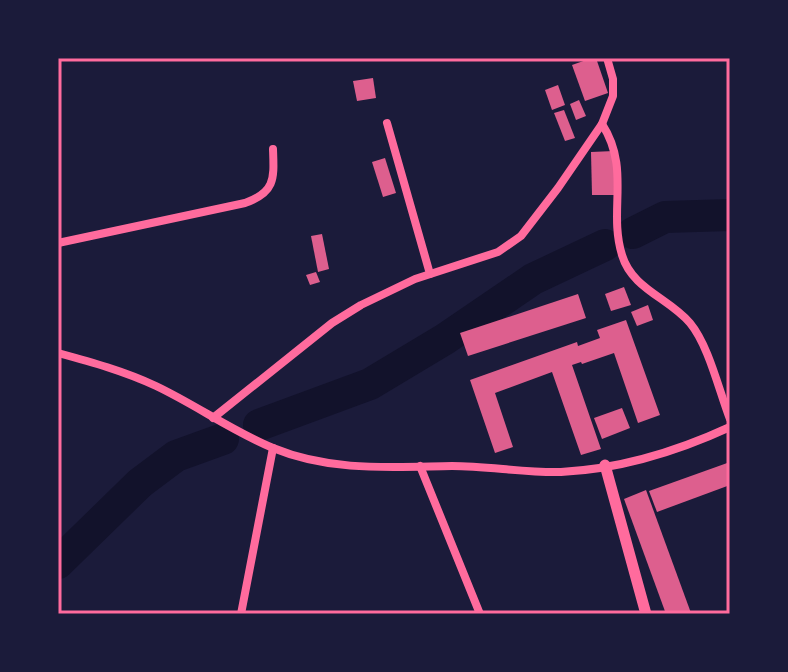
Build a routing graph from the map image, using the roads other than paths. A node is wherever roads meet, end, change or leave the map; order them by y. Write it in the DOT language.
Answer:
graph roads {
  1 [pos="607,58"];
  2 [pos="387,123"];
  3 [pos="602,124"];
  4 [pos="273,149"];
  5 [pos="58,243"];
  6 [pos="430,274"];
  7 [pos="58,353"];
  8 [pos="213,418"];
  9 [pos="730,419"];
  10 [pos="730,427"];
  11 [pos="273,448"];
  12 [pos="605,465"];
  13 [pos="420,466"];
  14 [pos="241,614"];
  15 [pos="480,614"];
  16 [pos="646,614"];
  1 -- 3 [label="street"];
  2 -- 6 [label="street"];
  3 -- 6 [label="street"];
  3 -- 9 [label="street"];
  4 -- 5 [label="street"];
  6 -- 8 [label="street"];
  7 -- 8 [label="street"];
  8 -- 11 [label="street"];
  10 -- 12 [label="street"];
  11 -- 13 [label="street"];
  11 -- 14 [label="street"];
  12 -- 13 [label="street"];
  12 -- 16 [label="street"];
  13 -- 15 [label="street"];
}
